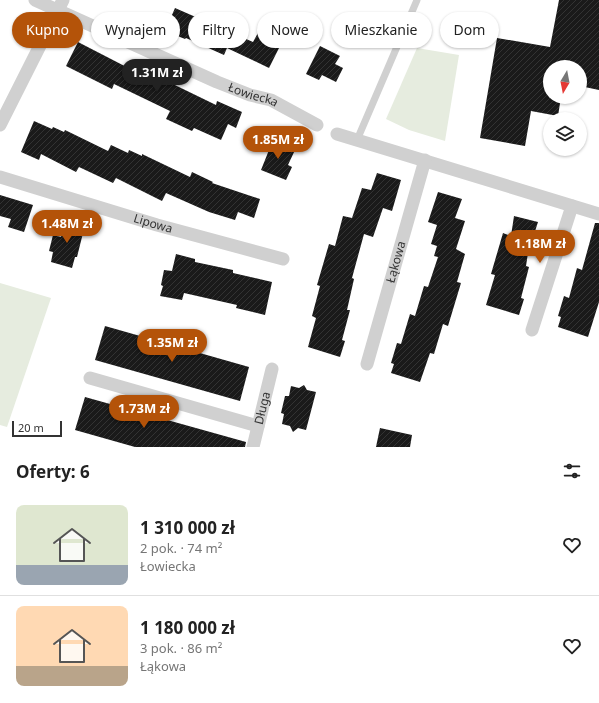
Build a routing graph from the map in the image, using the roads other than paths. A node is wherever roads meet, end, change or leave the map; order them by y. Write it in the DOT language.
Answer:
graph roads {
  1 [pos="35,0"];
  2 [pos="417,0"];
  3 [pos="60,5"];
  4 [pos="0,125"];
  5 [pos="317,125"];
  6 [pos="337,134"];
  7 [pos="357,140"];
  8 [pos="425,160"];
  9 [pos="0,177"];
  10 [pos="572,206"];
  11 [pos="599,214"];
  12 [pos="283,259"];
  13 [pos="532,330"];
  14 [pos="366,364"];
  15 [pos="272,369"];
  16 [pos="90,378"];
  17 [pos="258,426"];
  18 [pos="252,447"];
  1 -- 3 [label="street, Łowiecka"];
  2 -- 7 [label="lane"];
  3 -- 4 [label="street"];
  3 -- 5 [label="street, Łowiecka"];
  6 -- 7 [label="street"];
  7 -- 8 [label="street"];
  8 -- 10 [label="street"];
  8 -- 14 [label="street, Łąkowa"];
  9 -- 12 [label="street, Lipowa"];
  10 -- 11 [label="street"];
  10 -- 13 [label="street"];
  15 -- 17 [label="street, Długa"];
  16 -- 17 [label="street"];
  17 -- 18 [label="street, Długa"];
}
